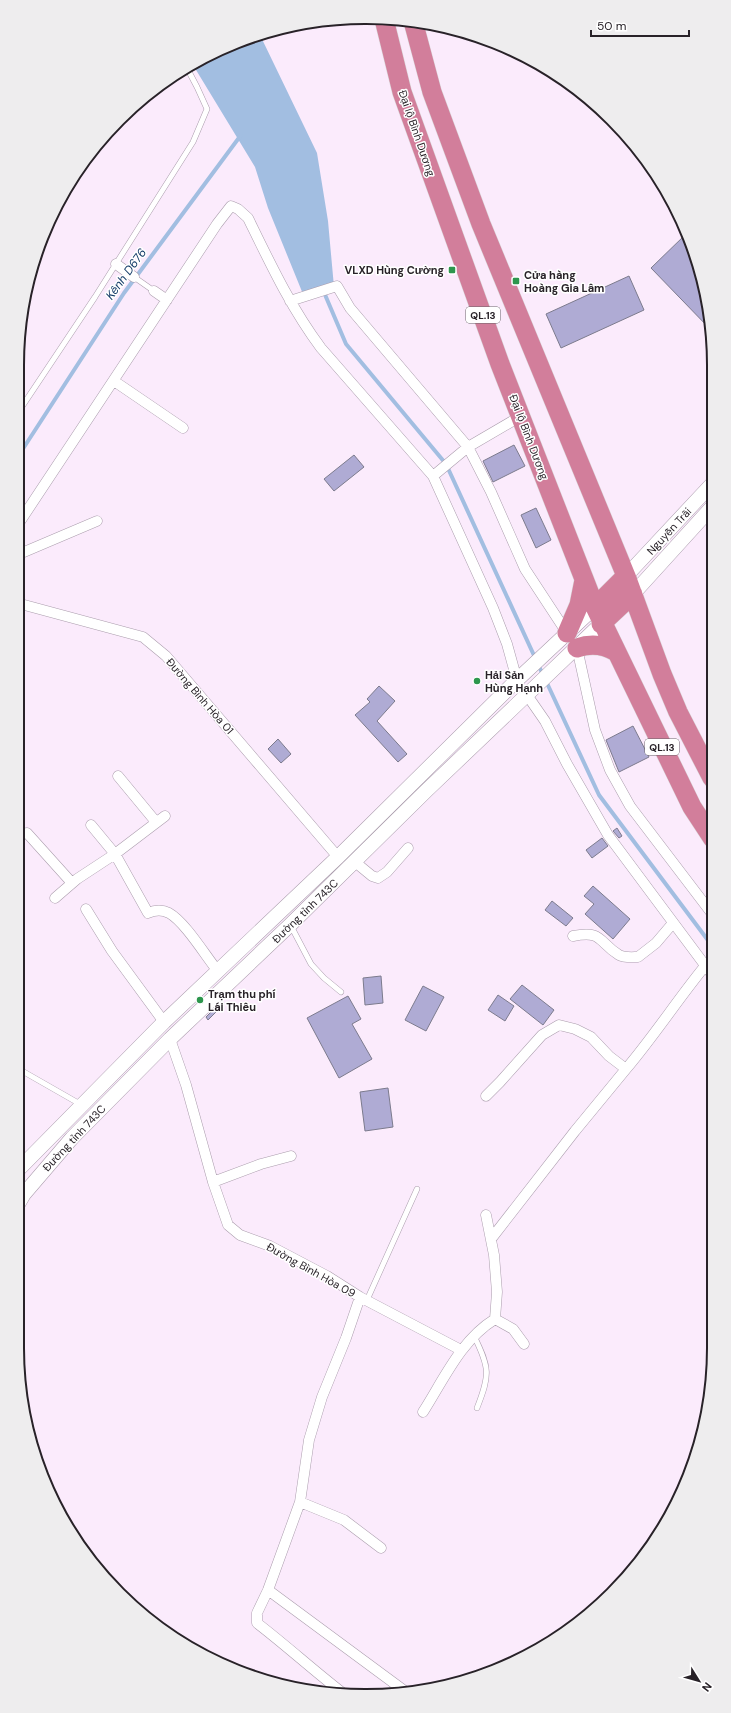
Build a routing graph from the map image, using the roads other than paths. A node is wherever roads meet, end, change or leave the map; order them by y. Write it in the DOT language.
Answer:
graph roads {
  1 [pos="385,25"];
  2 [pos="415,28"];
  3 [pos="190,73"];
  4 [pos="116,264"];
  5 [pos="134,277"];
  6 [pos="154,291"];
  7 [pos="167,300"];
  8 [pos="290,301"];
  9 [pos="114,381"];
  10 [pos="24,403"];
  11 [pos="521,416"];
  12 [pos="183,428"];
  13 [pos="468,447"];
  14 [pos="433,476"];
  15 [pos="707,490"];
  16 [pos="707,513"];
  17 [pos="24,516"];
  18 [pos="97,521"];
  19 [pos="24,552"];
  20 [pos="626,576"];
  21 [pos="584,579"];
  22 [pos="633,594"];
  23 [pos="24,606"];
  24 [pos="598,615"];
  25 [pos="572,640"];
  26 [pos="616,652"];
  27 [pos="517,680"];
  28 [pos="527,695"];
  29 [pos="707,766"];
  30 [pos="118,776"];
  31 [pos="91,825"];
  32 [pos="707,831"];
  33 [pos="27,832"];
  34 [pos="408,848"];
  35 [pos="115,854"];
  36 [pos="338,857"];
  37 [pos="352,865"];
  38 [pos="72,883"];
  39 [pos="55,898"];
  40 [pos="707,907"];
  41 [pos="86,909"];
  42 [pos="673,923"];
  43 [pos="290,925"];
  44 [pos="573,936"];
  45 [pos="705,966"];
  46 [pos="707,968"];
  47 [pos="217,970"];
  48 [pos="341,992"];
  49 [pos="164,1022"];
  50 [pos="170,1039"];
  51 [pos="626,1069"];
  52 [pos="24,1072"];
  53 [pos="486,1096"];
  54 [pos="81,1104"];
  55 [pos="291,1156"];
  56 [pos="24,1164"];
  57 [pos="213,1182"];
  58 [pos="417,1188"];
  59 [pos="24,1194"];
  60 [pos="486,1215"];
  61 [pos="491,1239"];
  62 [pos="364,1299"];
  63 [pos="495,1319"];
  64 [pos="474,1336"];
  65 [pos="524,1344"];
  66 [pos="461,1350"];
  67 [pos="477,1408"];
  68 [pos="423,1412"];
  69 [pos="300,1502"];
  70 [pos="382,1548"];
  71 [pos="268,1590"];
  72 [pos="335,1687"];
  73 [pos="399,1687"];
  1 -- 11 [label="highway, Đại lộ Bình Dương / QL.13"];
  2 -- 20 [label="highway, QL.13"];
  3 -- 4 [label="lane"];
  4 -- 5 [label="street"];
  4 -- 10 [label="lane"];
  5 -- 6 [label="lane"];
  6 -- 7 [label="street"];
  7 -- 8 [label="street"];
  7 -- 9 [label="street"];
  8 -- 13 [label="street"];
  8 -- 14 [label="street"];
  9 -- 12 [label="street"];
  9 -- 17 [label="street"];
  11 -- 13 [label="street"];
  11 -- 21 [label="highway, Đại lộ Bình Dương / QL.13"];
  13 -- 14 [label="street"];
  13 -- 25 [label="street"];
  14 -- 27 [label="street"];
  15 -- 20 [label="main road, Nguyễn Trãi"];
  16 -- 22 [label="main road, Nguyễn Trãi"];
  18 -- 19 [label="street"];
  20 -- 22 [label="highway, QL.13"];
  20 -- 24 [label="highway"];
  21 -- 24 [label="highway, Đại lộ Bình Dương / QL.13"];
  21 -- 25 [label="highway"];
  22 -- 24 [label="highway"];
  22 -- 29 [label="highway, QL.13"];
  23 -- 36 [label="street, Đường Bình Hòa 01"];
  24 -- 25 [label="main road, Đường tỉnh 743C"];
  24 -- 26 [label="highway, Đại lộ Bình Dương / QL.13"];
  25 -- 26 [label="highway"];
  25 -- 27 [label="main road, Đường tỉnh 743C"];
  25 -- 28 [label="main road, Đường tỉnh 743C"];
  25 -- 40 [label="street"];
  26 -- 32 [label="highway, Đại lộ Bình Dương / QL.13"];
  27 -- 36 [label="main road, Đường tỉnh 743C"];
  28 -- 37 [label="main road, Đường tỉnh 743C"];
  28 -- 42 [label="street"];
  30 -- 35 [label="street"];
  31 -- 35 [label="street"];
  33 -- 38 [label="street"];
  34 -- 37 [label="street"];
  35 -- 38 [label="street"];
  35 -- 47 [label="street"];
  36 -- 37 [label="main road"];
  36 -- 47 [label="main road, Đường tỉnh 743C"];
  37 -- 43 [label="main road, Đường tỉnh 743C"];
  38 -- 39 [label="street"];
  41 -- 49 [label="street"];
  42 -- 44 [label="street"];
  42 -- 45 [label="street"];
  43 -- 48 [label="lane"];
  43 -- 50 [label="main road, Đường tỉnh 743C"];
  45 -- 46 [label="street"];
  45 -- 51 [label="street"];
  47 -- 49 [label="main road, Đường tỉnh 743C"];
  49 -- 54 [label="main road, Đường tỉnh 743C"];
  50 -- 57 [label="street, Đường Bình Hòa 09"];
  50 -- 59 [label="main road, Đường tỉnh 743C"];
  51 -- 53 [label="street"];
  51 -- 61 [label="street"];
  52 -- 54 [label="lane"];
  54 -- 56 [label="main road, Đường tỉnh 743C"];
  55 -- 57 [label="street"];
  57 -- 62 [label="street, Đường Bình Hòa 09"];
  58 -- 62 [label="lane"];
  60 -- 61 [label="street"];
  61 -- 63 [label="street"];
  62 -- 66 [label="street, Đường Bình Hòa 09"];
  62 -- 69 [label="street"];
  63 -- 64 [label="street"];
  63 -- 65 [label="street"];
  64 -- 66 [label="street"];
  64 -- 67 [label="lane"];
  66 -- 68 [label="street"];
  69 -- 70 [label="street"];
  69 -- 71 [label="street"];
  71 -- 72 [label="street"];
  71 -- 73 [label="street"];
}
